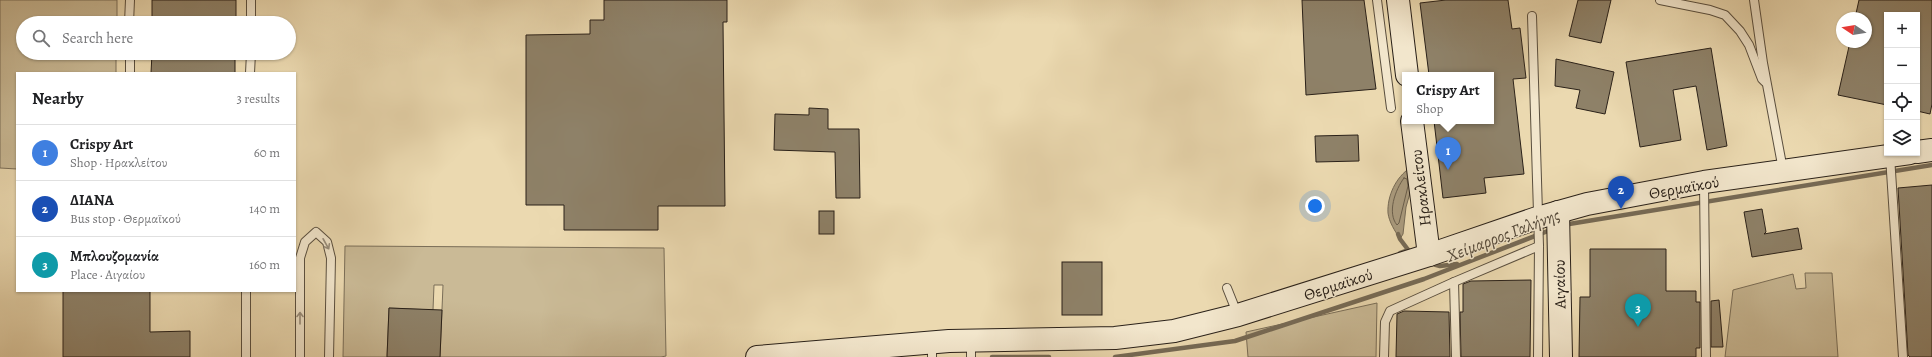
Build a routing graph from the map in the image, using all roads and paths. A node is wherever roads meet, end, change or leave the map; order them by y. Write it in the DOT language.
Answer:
graph roads {
  1 [pos="130,0"];
  2 [pos="251,0"];
  3 [pos="1377,0"];
  4 [pos="1398,0"];
  5 [pos="1660,0"];
  6 [pos="1754,0"];
  7 [pos="130,16"];
  8 [pos="251,16"];
  9 [pos="1532,16"];
  10 [pos="130,60"];
  11 [pos="251,60"];
  12 [pos="130,72"];
  13 [pos="250,72"];
  14 [pos="1407,72"];
  15 [pos="1767,83"];
  16 [pos="1391,108"];
  17 [pos="1412,124"];
  18 [pos="1932,150"];
  19 [pos="1920,152"];
  20 [pos="1886,156"];
  21 [pos="1900,156"];
  22 [pos="1783,171"];
  23 [pos="1704,182"];
  24 [pos="1548,215"];
  25 [pos="1538,246"];
  26 [pos="1429,255"];
  27 [pos="1454,282"];
  28 [pos="1227,288"];
  29 [pos="246,292"];
  30 [pos="1238,315"];
  31 [pos="971,349"];
  32 [pos="932,350"];
  33 [pos="246,357"];
  34 [pos="300,357"];
  35 [pos="329,357"];
  36 [pos="757,357"];
  37 [pos="1384,357"];
  38 [pos="1456,357"];
  39 [pos="1538,357"];
  40 [pos="1560,357"];
  41 [pos="1706,357"];
  42 [pos="1903,357"];
  1 -- 7 [label="lane"];
  2 -- 8 [label="lane"];
  3 -- 16 [label="lane"];
  4 -- 14 [label="street"];
  5 -- 15 [label="lane"];
  6 -- 15 [label="lane"];
  9 -- 24 [label="lane"];
  10 -- 12 [label="lane"];
  11 -- 13 [label="lane"];
  15 -- 22 [label="lane"];
  17 -- 26 [label="street, Ηρακλείτου"];
  18 -- 19 [label="street"];
  20 -- 22 [label="street, Θερμαϊκού"];
  21 -- 42 [label="lane"];
  22 -- 23 [label="street, Θερμαϊκού"];
  23 -- 24 [label="street, Θερμαϊκού"];
  23 -- 41 [label="lane"];
  24 -- 25 [label="lane"];
  24 -- 26 [label="street, Θερμαϊκού"];
  24 -- 40 [label="street, Αιγαίου"];
  25 -- 27 [label="lane"];
  25 -- 39 [label="lane"];
  26 -- 30 [label="street, Θερμαϊκού"];
  27 -- 37 [label="lane"];
  27 -- 38 [label="lane"];
  28 -- 30 [label="lane"];
  29 -- 33 [label="lane"];
  30 -- 31 [label="street, Θερμαϊκού"];
  31 -- 32 [label="street, Θερμαϊκού"];
  32 -- 36 [label="street, Θερμαϊκού"];
  34 -- 35 [label="lane, one-way"];
}
